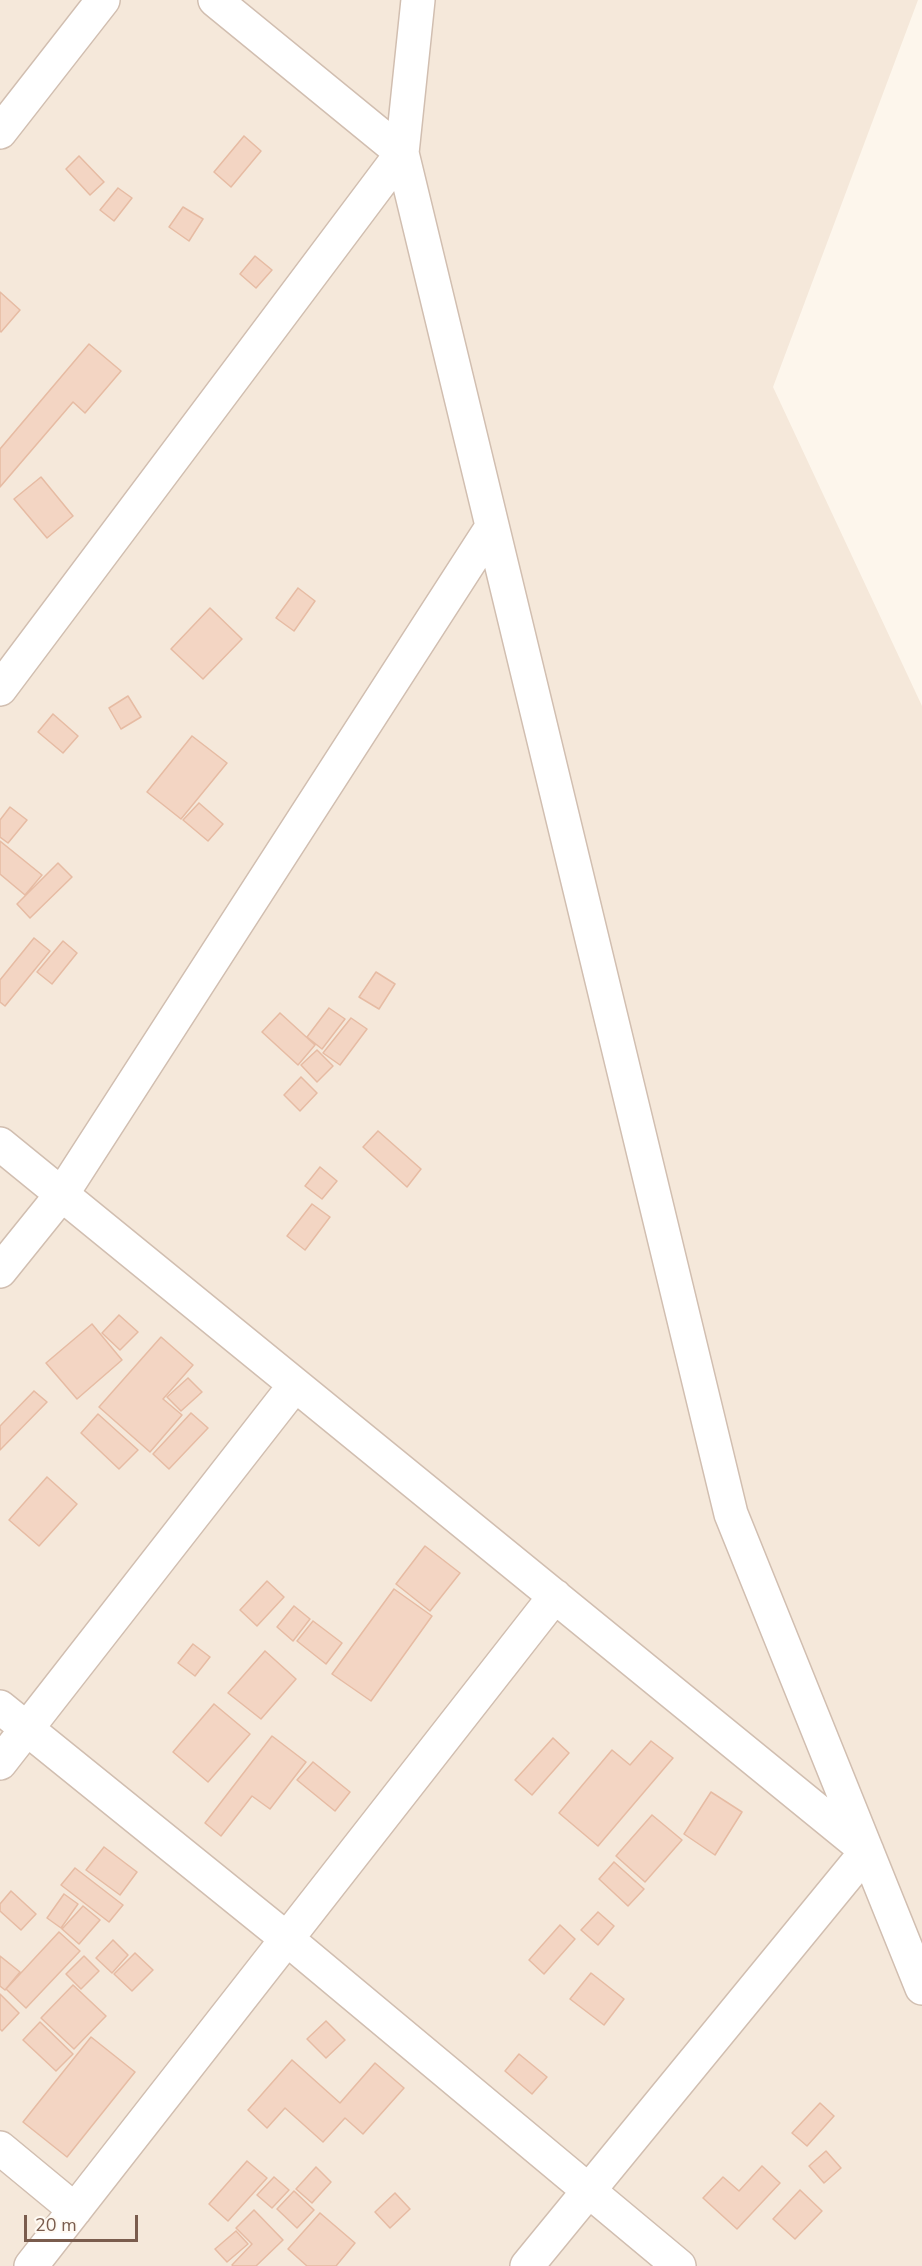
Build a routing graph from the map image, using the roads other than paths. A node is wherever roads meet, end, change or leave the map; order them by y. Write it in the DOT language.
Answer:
graph roads {
  1 [pos="103,0"];
  2 [pos="214,0"];
  3 [pos="418,0"];
  4 [pos="0,132"];
  5 [pos="402,153"];
  6 [pos="492,527"];
  7 [pos="0,689"];
  8 [pos="0,1144"];
  9 [pos="62,1194"];
  10 [pos="0,1271"];
  11 [pos="295,1385"];
  12 [pos="555,1596"];
  13 [pos="0,1707"];
  14 [pos="27,1729"];
  15 [pos="0,1763"];
  16 [pos="867,1851"];
  17 [pos="287,1939"];
  18 [pos="922,1988"];
  19 [pos="0,2148"];
  20 [pos="589,2191"];
  21 [pos="75,2210"];
  22 [pos="31,2266"];
  23 [pos="527,2266"];
  24 [pos="679,2266"];
  1 -- 4 [label="street"];
  2 -- 5 [label="street"];
  3 -- 5 [label="street"];
  5 -- 6 [label="street"];
  5 -- 7 [label="street"];
  6 -- 9 [label="street"];
  6 -- 16 [label="street"];
  8 -- 9 [label="street"];
  9 -- 10 [label="street"];
  9 -- 11 [label="street"];
  11 -- 12 [label="street"];
  11 -- 14 [label="street"];
  12 -- 16 [label="street"];
  12 -- 17 [label="street"];
  13 -- 14 [label="street"];
  14 -- 15 [label="street"];
  14 -- 17 [label="street"];
  16 -- 18 [label="street"];
  16 -- 20 [label="street"];
  17 -- 20 [label="street"];
  17 -- 21 [label="street"];
  19 -- 21 [label="street"];
  20 -- 23 [label="street"];
  20 -- 24 [label="street"];
  21 -- 22 [label="street"];
}
